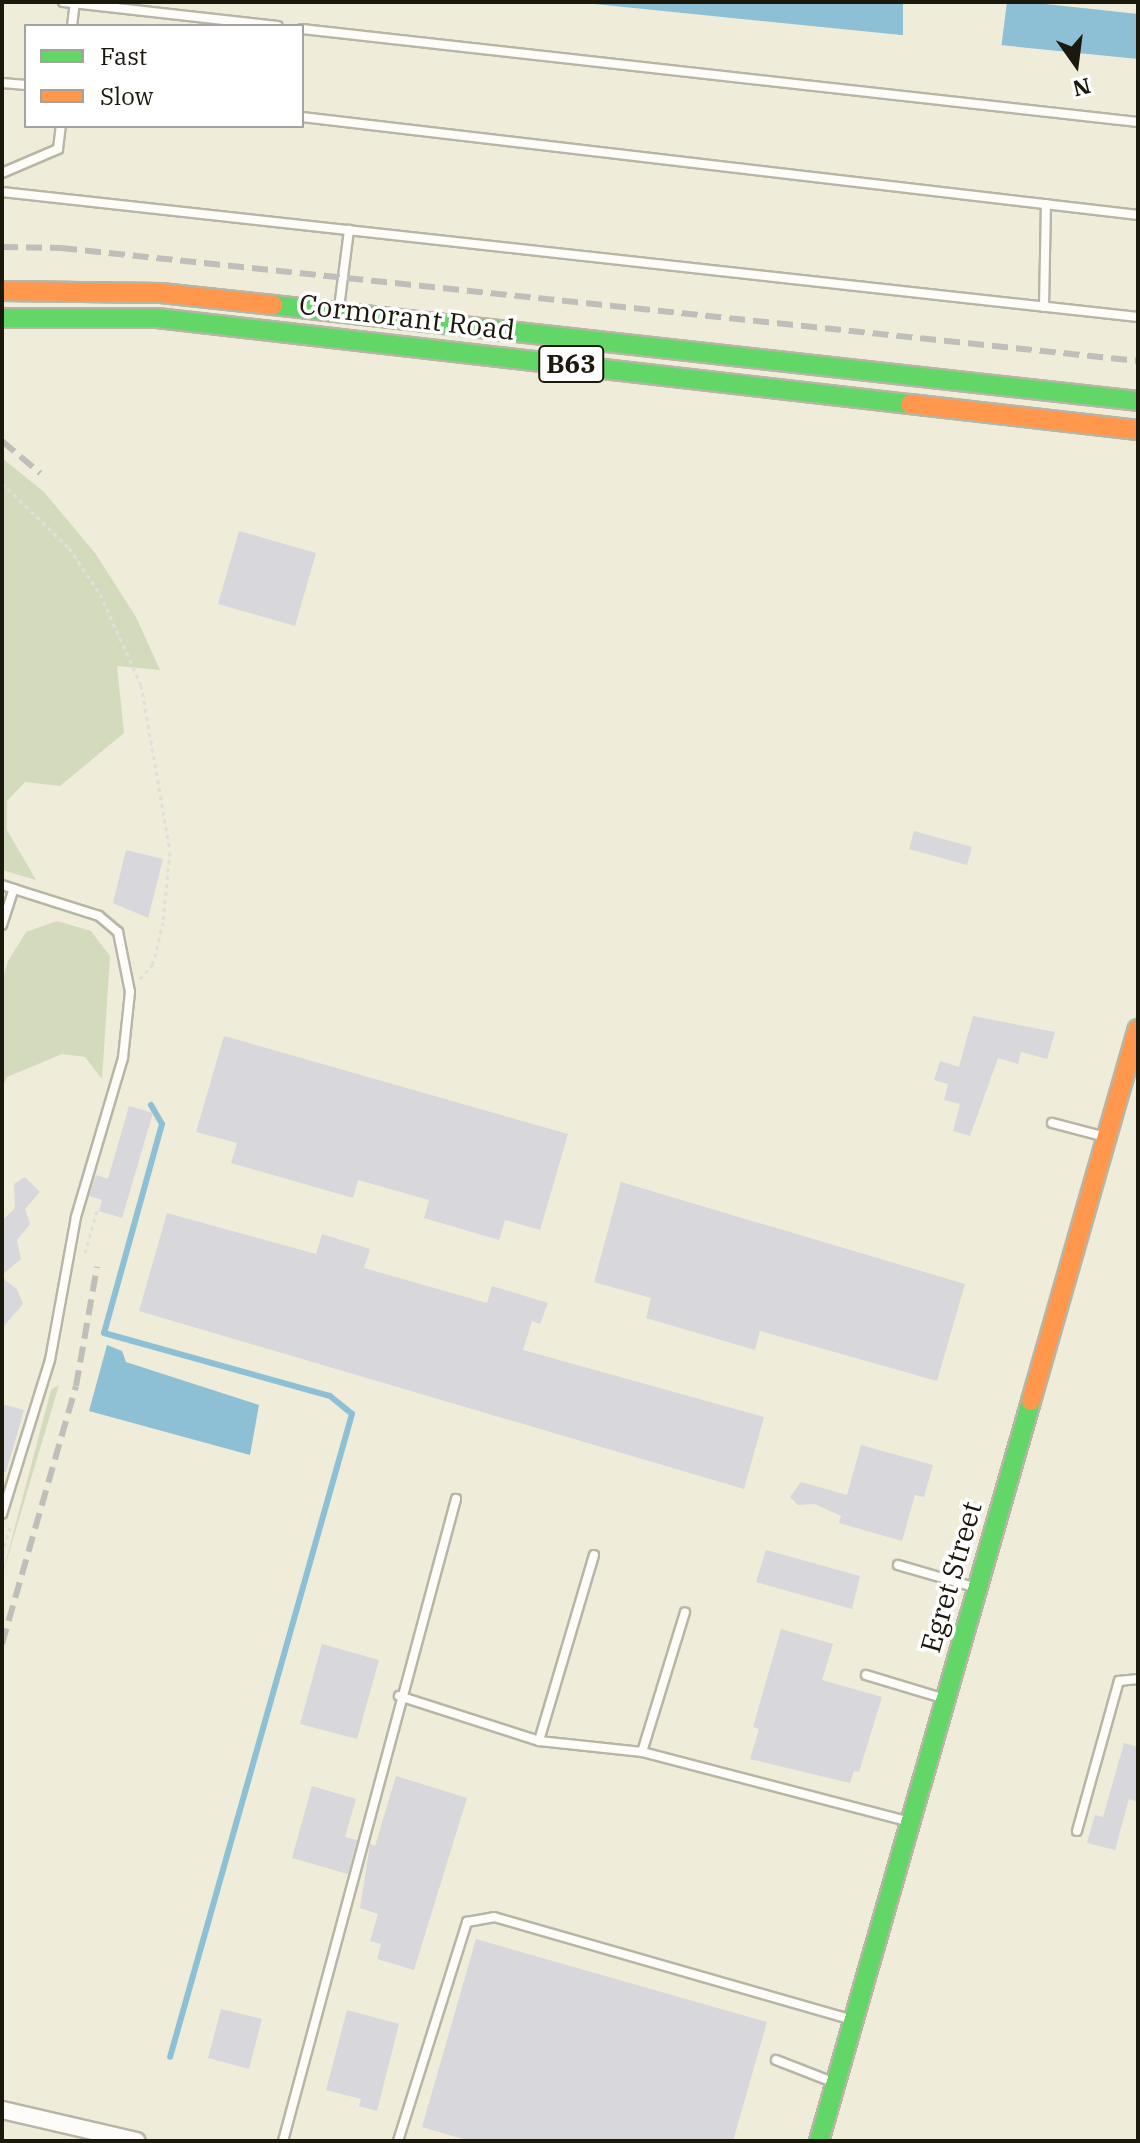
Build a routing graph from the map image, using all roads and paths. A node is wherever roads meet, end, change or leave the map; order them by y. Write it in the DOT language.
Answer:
graph roads {
  1 [pos="63,2"];
  2 [pos="75,3"];
  3 [pos="72,24"];
  4 [pos="260,24"];
  5 [pos="304,29"];
  6 [pos="2,83"];
  7 [pos="24,85"];
  8 [pos="304,117"];
  9 [pos="1138,122"];
  10 [pos="61,128"];
  11 [pos="2,173"];
  12 [pos="2,192"];
  13 [pos="1046,204"];
  14 [pos="1138,215"];
  15 [pos="349,230"];
  16 [pos="2,291"];
  17 [pos="1044,307"];
  18 [pos="339,315"];
  19 [pos="1138,317"];
  20 [pos="2,318"];
  21 [pos="1138,401"];
  22 [pos="1138,430"];
  23 [pos="2,483"];
  24 [pos="2,885"];
  25 [pos="14,889"];
  26 [pos="2,925"];
  27 [pos="130,992"];
  28 [pos="1138,1029"];
  29 [pos="1052,1123"];
  30 [pos="1107,1138"];
  31 [pos="456,1499"];
  32 [pos="2,1514"];
  33 [pos="594,1555"];
  34 [pos="898,1565"];
  35 [pos="978,1588"];
  36 [pos="685,1612"];
  37 [pos="866,1675"];
  38 [pos="1138,1679"];
  39 [pos="399,1696"];
  40 [pos="946,1699"];
  41 [pos="539,1741"];
  42 [pos="642,1752"];
  43 [pos="910,1822"];
  44 [pos="1077,1831"];
  45 [pos="853,2020"];
  46 [pos="776,2060"];
  47 [pos="835,2083"];
  48 [pos="2,2110"];
  49 [pos="136,2141"];
  50 [pos="283,2141"];
  51 [pos="398,2141"];
  52 [pos="819,2141"];
  1 -- 2 [label="lane"];
  2 -- 3 [label="lane"];
  2 -- 4 [label="lane"];
  5 -- 9 [label="lane"];
  6 -- 7 [label="lane"];
  8 -- 13 [label="lane"];
  10 -- 11 [label="lane"];
  12 -- 15 [label="lane"];
  13 -- 14 [label="lane"];
  13 -- 17 [label="lane"];
  15 -- 17 [label="lane"];
  15 -- 18 [label="lane"];
  16 -- 18 [label="main road, Cormorant Road / B63"];
  17 -- 19 [label="lane"];
  18 -- 21 [label="main road, Cormorant Road / B63"];
  20 -- 22 [label="main road, Cormorant Road / B63"];
  23 -- 27 [label="path"];
  24 -- 25 [label="lane"];
  25 -- 26 [label="lane"];
  25 -- 27 [label="lane"];
  27 -- 32 [label="lane"];
  28 -- 30 [label="main road, Egret Street"];
  29 -- 30 [label="lane"];
  30 -- 35 [label="main road, Egret Street"];
  31 -- 39 [label="lane"];
  33 -- 41 [label="lane"];
  34 -- 35 [label="lane"];
  35 -- 40 [label="main road, Egret Street"];
  36 -- 42 [label="lane"];
  37 -- 40 [label="lane"];
  38 -- 44 [label="lane"];
  39 -- 41 [label="lane"];
  39 -- 50 [label="lane"];
  40 -- 43 [label="main road, Egret Street"];
  41 -- 42 [label="lane"];
  42 -- 43 [label="lane"];
  43 -- 45 [label="main road, Egret Street"];
  45 -- 47 [label="main road, Egret Street"];
  45 -- 51 [label="lane"];
  46 -- 47 [label="lane"];
  47 -- 52 [label="main road, Egret Street"];
  48 -- 49 [label="street"];
}
